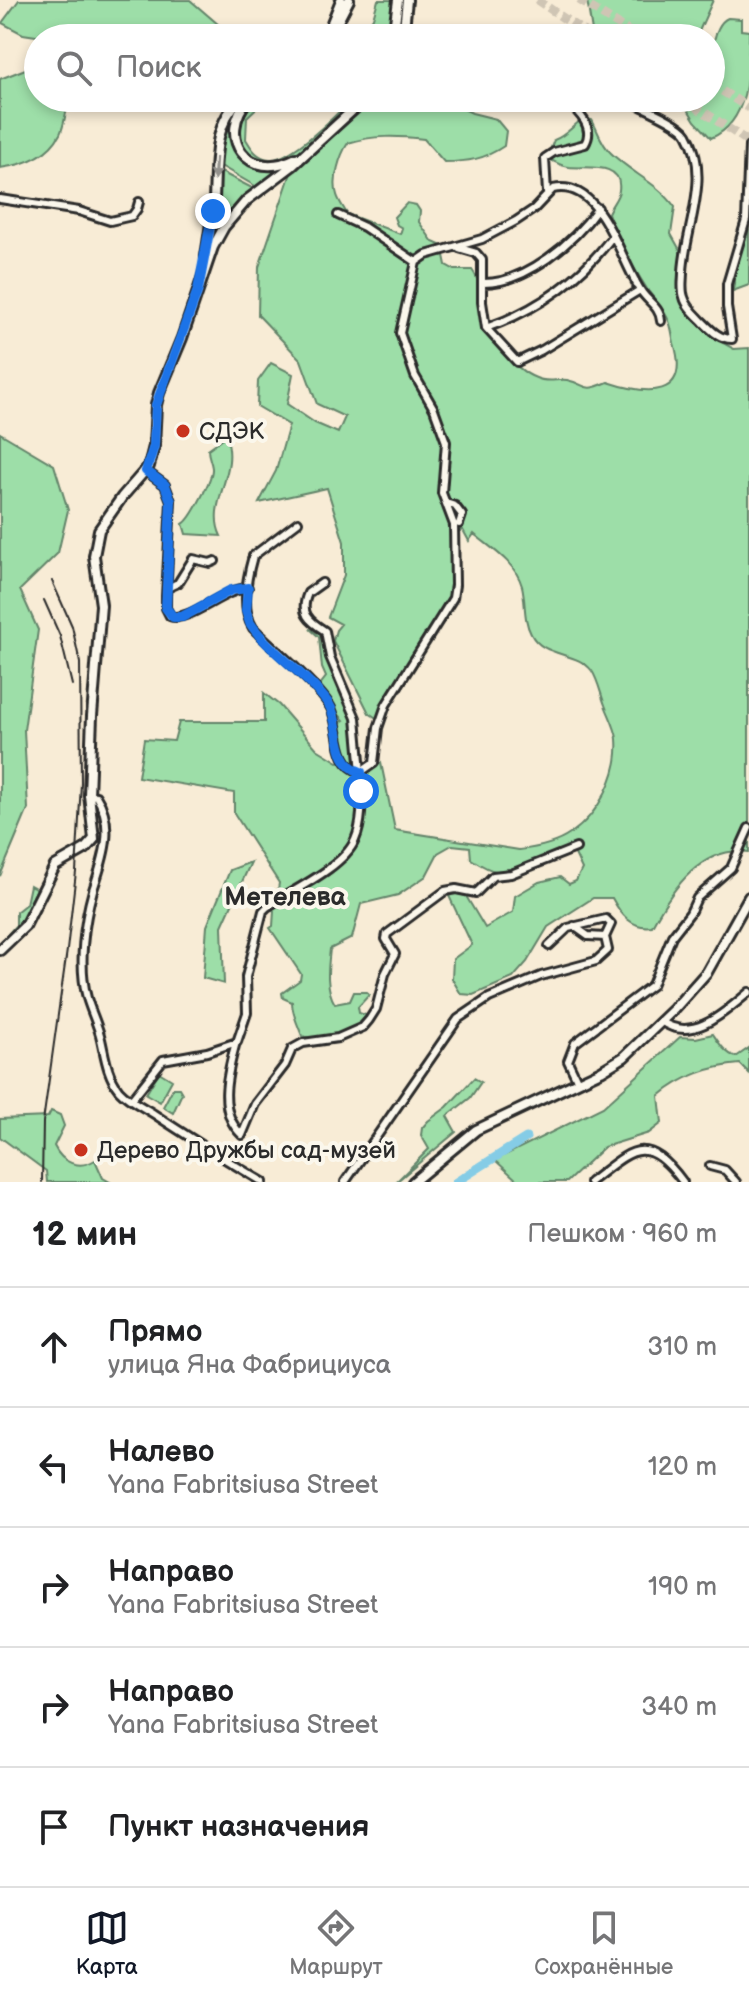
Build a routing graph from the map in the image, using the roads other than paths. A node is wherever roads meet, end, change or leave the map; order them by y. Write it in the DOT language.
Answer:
graph roads {
  1 [pos="341,0"];
  2 [pos="349,0"];
  3 [pos="398,0"];
  4 [pos="407,0"];
  5 [pos="332,24"];
  6 [pos="337,24"];
  7 [pos="395,24"];
  8 [pos="404,24"];
  9 [pos="229,112"];
  10 [pos="240,112"];
  11 [pos="351,112"];
  12 [pos="575,112"];
  13 [pos="653,112"];
  14 [pos="749,146"];
  15 [pos="311,150"];
  16 [pos="547,193"];
  17 [pos="0,199"];
  18 [pos="139,202"];
  19 [pos="598,208"];
  20 [pos="338,215"];
  21 [pos="612,237"];
  22 [pos="458,248"];
  23 [pos="416,262"];
  24 [pos="203,272"];
  25 [pos="482,283"];
  26 [pos="640,290"];
  27 [pos="661,321"];
  28 [pos="486,328"];
  29 [pos="146,471"];
  30 [pos="298,522"];
  31 [pos="215,561"];
  32 [pos="322,583"];
  33 [pos="167,588"];
  34 [pos="248,588"];
  35 [pos="361,772"];
  36 [pos="89,795"];
  37 [pos="749,828"];
  38 [pos="576,848"];
  39 [pos="749,897"];
  40 [pos="574,926"];
  41 [pos="605,937"];
  42 [pos="549,946"];
  43 [pos="0,950"];
  44 [pos="749,992"];
  45 [pos="661,1021"];
  46 [pos="237,1042"];
  47 [pos="578,1082"];
  48 [pos="132,1099"];
  49 [pos="710,1166"];
  50 [pos="263,1182"];
  51 [pos="345,1182"];
  52 [pos="413,1182"];
  53 [pos="590,1182"];
  54 [pos="683,1182"];
  55 [pos="736,1182"];
  1 -- 5 [label="main road"];
  2 -- 6 [label="main road"];
  3 -- 7 [label="main road"];
  4 -- 8 [label="main road"];
  9 -- 24 [label="main road, one-way"];
  10 -- 15 [label="main road"];
  11 -- 15 [label="main road"];
  12 -- 16 [label="street"];
  13 -- 14 [label="street"];
  15 -- 24 [label="main road"];
  16 -- 19 [label="street"];
  16 -- 22 [label="street"];
  17 -- 18 [label="street"];
  19 -- 21 [label="street"];
  19 -- 25 [label="street"];
  20 -- 23 [label="street"];
  21 -- 26 [label="street"];
  21 -- 28 [label="street"];
  22 -- 23 [label="street"];
  22 -- 25 [label="street"];
  23 -- 35 [label="street"];
  24 -- 29 [label="main road"];
  25 -- 28 [label="street"];
  26 -- 27 [label="street"];
  26 -- 28 [label="street"];
  29 -- 33 [label="street"];
  29 -- 36 [label="main road"];
  30 -- 34 [label="street"];
  31 -- 33 [label="street"];
  32 -- 35 [label="street"];
  33 -- 34 [label="street"];
  34 -- 35 [label="street"];
  35 -- 46 [label="street"];
  36 -- 43 [label="main road"];
  36 -- 48 [label="street"];
  37 -- 47 [label="street"];
  38 -- 46 [label="street"];
  39 -- 45 [label="main road"];
  40 -- 41 [label="street"];
  40 -- 41 [label="street"];
  40 -- 42 [label="street"];
  41 -- 51 [label="street"];
  44 -- 45 [label="street"];
  45 -- 47 [label="main road"];
  46 -- 48 [label="street"];
  47 -- 52 [label="main road"];
  48 -- 50 [label="street"];
  49 -- 55 [label="street"];
  53 -- 54 [label="street"];
}
